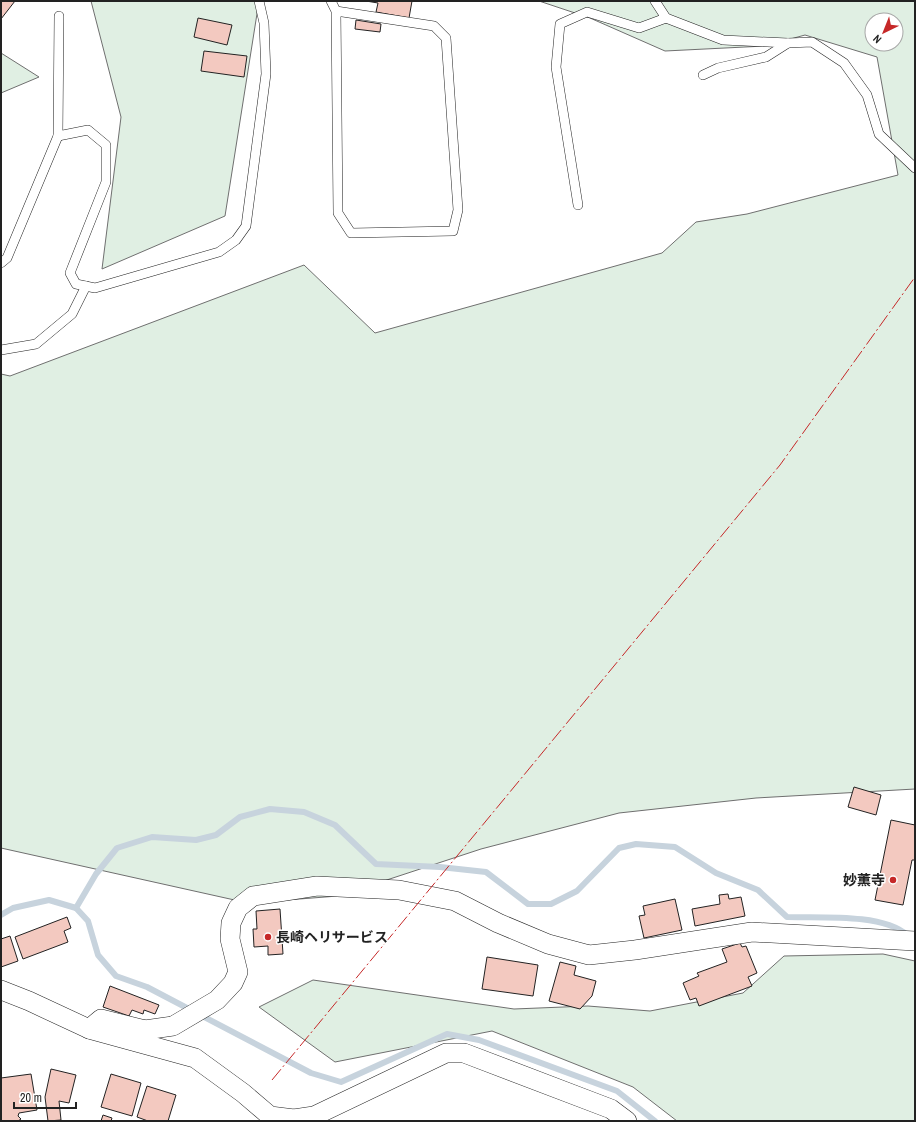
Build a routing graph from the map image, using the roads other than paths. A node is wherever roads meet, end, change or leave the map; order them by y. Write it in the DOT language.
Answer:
graph roads {
  1 [pos="259,1"];
  2 [pos="331,1"];
  3 [pos="655,1"];
  4 [pos="336,10"];
  5 [pos="59,16"];
  6 [pos="666,18"];
  7 [pos="788,43"];
  8 [pos="703,75"];
  9 [pos="58,136"];
  10 [pos="915,168"];
  11 [pos="578,205"];
  12 [pos="1,263"];
  13 [pos="86,286"];
  14 [pos="1,350"];
  15 [pos="915,941"];
  16 [pos="1,990"];
  17 [pos="89,1029"];
  18 [pos="626,1121"];
  1 -- 13 [label="lane"];
  2 -- 4 [label="lane"];
  3 -- 6 [label="lane"];
  4 -- 4 [label="lane"];
  5 -- 9 [label="lane"];
  6 -- 7 [label="lane"];
  6 -- 11 [label="lane"];
  7 -- 8 [label="lane"];
  7 -- 10 [label="lane"];
  9 -- 12 [label="lane"];
  9 -- 13 [label="lane"];
  13 -- 14 [label="lane"];
  15 -- 17 [label="street"];
  16 -- 17 [label="street"];
  17 -- 18 [label="street"];
}
